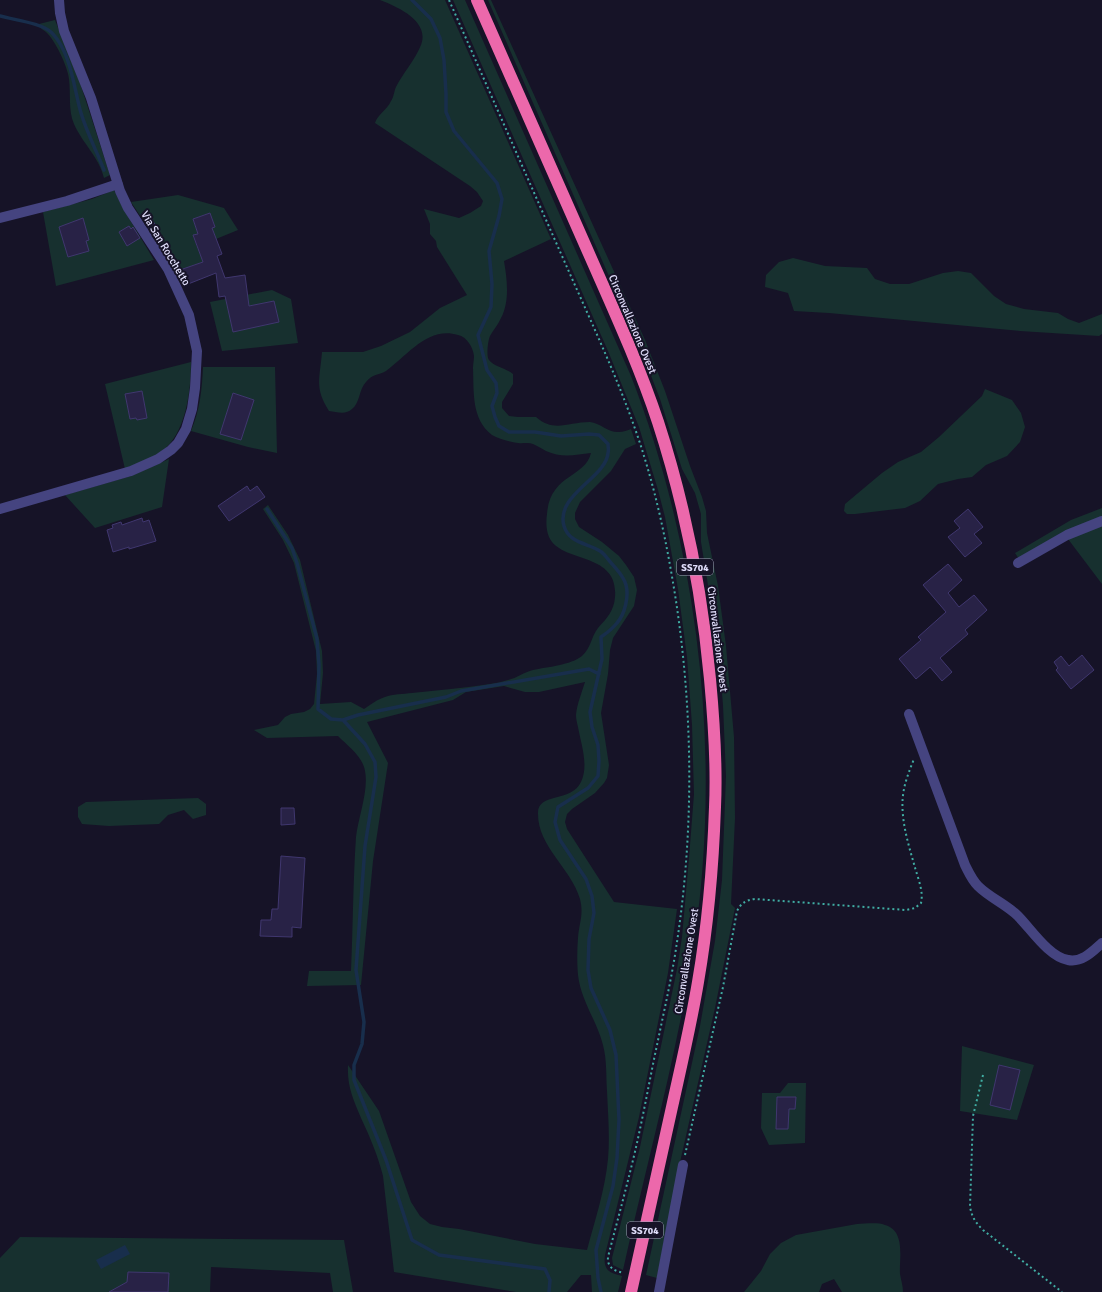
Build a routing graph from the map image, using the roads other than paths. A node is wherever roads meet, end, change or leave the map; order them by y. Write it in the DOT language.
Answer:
graph roads {
  1 [pos="59,0"];
  2 [pos="477,0"];
  3 [pos="118,184"];
  4 [pos="0,218"];
  5 [pos="0,509"];
  6 [pos="1102,521"];
  7 [pos="1018,564"];
  8 [pos="909,714"];
  9 [pos="1102,943"];
  10 [pos="683,1165"];
  11 [pos="631,1292"];
  12 [pos="659,1292"];
  1 -- 3 [label="street, Via San Rocchetto"];
  2 -- 11 [label="highway, Circonvallazione Ovest / SS704"];
  3 -- 4 [label="street"];
  3 -- 5 [label="street, Via San Rocchetto"];
  6 -- 7 [label="street"];
  8 -- 9 [label="street"];
  10 -- 12 [label="street"];
}
